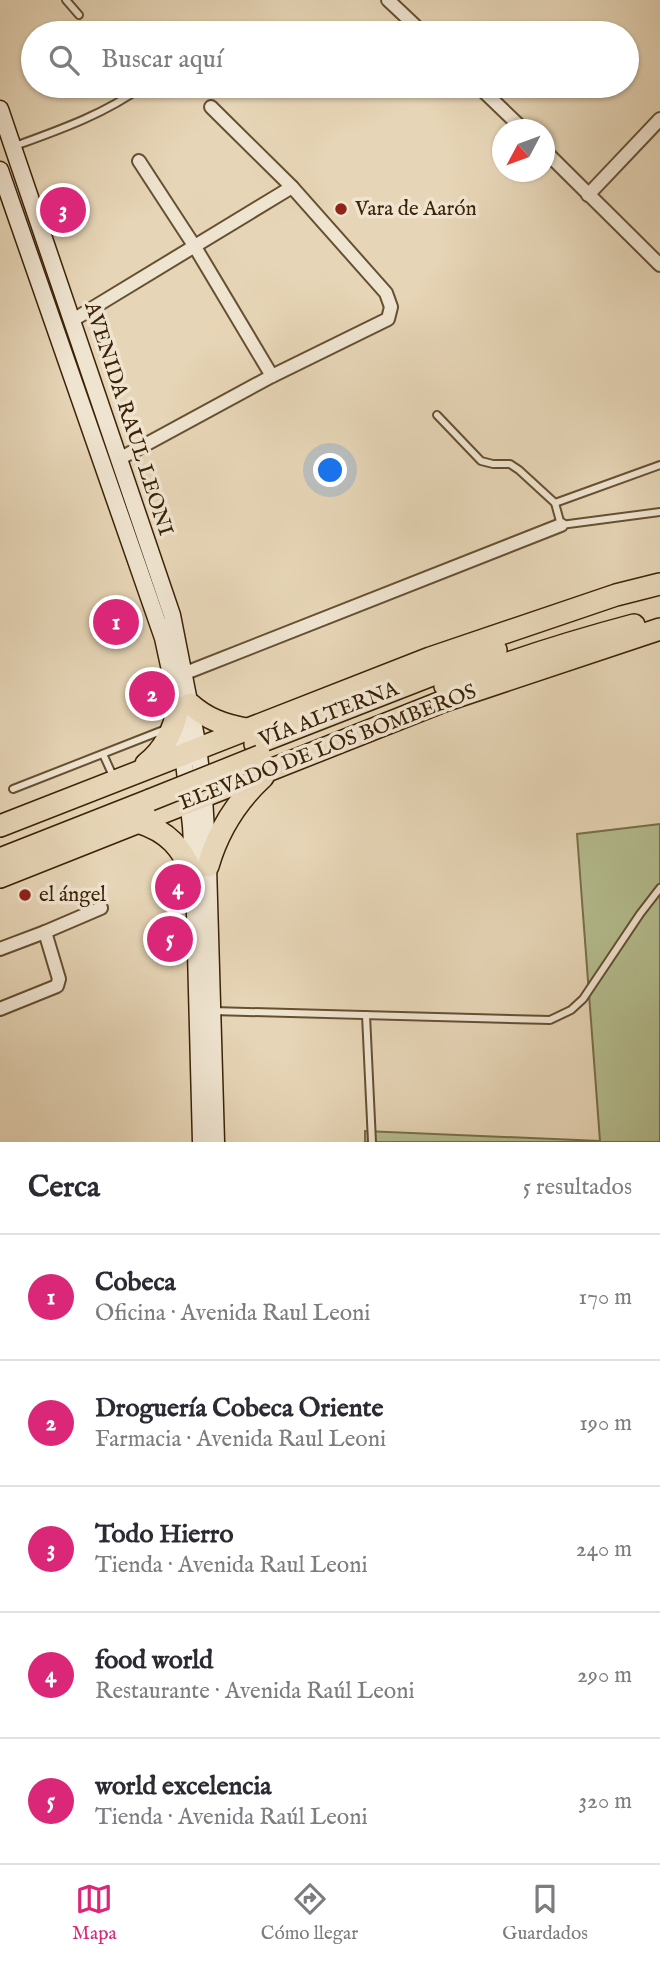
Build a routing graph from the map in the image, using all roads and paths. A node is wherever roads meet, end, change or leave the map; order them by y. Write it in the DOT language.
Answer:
graph roads {
  1 [pos="66,0"];
  2 [pos="388,0"];
  3 [pos="79,15"];
  4 [pos="410,21"];
  5 [pos="124,98"];
  6 [pos="491,98"];
  7 [pos="211,107"];
  8 [pos="0,108"];
  9 [pos="512,119"];
  10 [pos="660,120"];
  11 [pos="13,146"];
  12 [pos="139,160"];
  13 [pos="555,161"];
  14 [pos="0,170"];
  15 [pos="292,187"];
  16 [pos="588,195"];
  17 [pos="195,247"];
  18 [pos="660,265"];
  19 [pos="73,320"];
  20 [pos="272,376"];
  21 [pos="437,415"];
  22 [pos="119,460"];
  23 [pos="660,465"];
  24 [pos="555,503"];
  25 [pos="660,512"];
  26 [pos="561,524"];
  27 [pos="660,584"];
  28 [pos="660,594"];
  29 [pos="660,618"];
  30 [pos="660,629"];
  31 [pos="183,674"];
  32 [pos="181,712"];
  33 [pos="260,749"];
  34 [pos="190,750"];
  35 [pos="103,754"];
  36 [pos="118,780"];
  37 [pos="13,789"];
  38 [pos="148,794"];
  39 [pos="196,800"];
  40 [pos="6,821"];
  41 [pos="138,822"];
  42 [pos="0,844"];
  43 [pos="0,859"];
  44 [pos="201,871"];
  45 [pos="0,877"];
  46 [pos="660,888"];
  47 [pos="101,908"];
  48 [pos="45,932"];
  49 [pos="0,949"];
  50 [pos="0,1009"];
  51 [pos="205,1010"];
  52 [pos="366,1015"];
  53 [pos="201,1142"];
  54 [pos="216,1142"];
  55 [pos="372,1142"];
  1 -- 3 [label="lane"];
  2 -- 4 [label="street"];
  5 -- 11 [label="lane"];
  6 -- 9 [label="street"];
  7 -- 15 [label="street"];
  8 -- 11 [label="main road, AVENIDA RAUL LEONI"];
  10 -- 16 [label="street"];
  11 -- 19 [label="main road, AVENIDA RAUL LEONI"];
  12 -- 17 [label="street"];
  13 -- 16 [label="street"];
  14 -- 32 [label="main road, AVENIDA RAUL LEONI"];
  15 -- 17 [label="street"];
  15 -- 20 [label="street"];
  16 -- 18 [label="street"];
  17 -- 19 [label="street"];
  17 -- 20 [label="street"];
  19 -- 22 [label="main road, AVENIDA RAUL LEONI"];
  20 -- 22 [label="street"];
  21 -- 24 [label="lane"];
  22 -- 31 [label="main road, AVENIDA RAUL LEONI"];
  23 -- 24 [label="lane"];
  24 -- 26 [label="lane"];
  25 -- 26 [label="lane"];
  26 -- 31 [label="street"];
  27 -- 33 [label="highway, ELEVADO DE LOS BOMBEROS"];
  28 -- 33 [label="highway, VÍA ALTERNA"];
  29 -- 33 [label="highway, ELEVADO DE LOS BOMBEROS"];
  30 -- 33 [label="highway, ELEVADO DE LOS BOMBEROS"];
  31 -- 32 [label="main road, AVENIDA RAUL LEONI"];
  32 -- 33 [label="highway"];
  32 -- 34 [label="main road, AVENIDA RAUL LEONI"];
  32 -- 35 [label="lane"];
  32 -- 36 [label="highway"];
  33 -- 34 [label="highway, ELEVADO DE LOS BOMBEROS"];
  33 -- 38 [label="highway, ELEVADO DE LOS BOMBEROS, bridge"];
  33 -- 39 [label="highway, ELEVADO DE LOS BOMBEROS"];
  33 -- 44 [label="highway"];
  34 -- 36 [label="highway, ELEVADO DE LOS BOMBEROS"];
  34 -- 39 [label="main road, AVENIDA RAUL LEONI"];
  35 -- 36 [label="lane"];
  35 -- 37 [label="lane"];
  36 -- 40 [label="highway, ELEVADO DE LOS BOMBEROS"];
  38 -- 42 [label="highway"];
  38 -- 43 [label="highway"];
  39 -- 41 [label="highway, ELEVADO DE LOS BOMBEROS"];
  39 -- 44 [label="main road, AVENIDA RAUL LEONI"];
  41 -- 44 [label="highway"];
  41 -- 45 [label="highway, ELEVADO DE LOS BOMBEROS"];
  44 -- 51 [label="main road, AVENIDA RAUL LEONI"];
  46 -- 52 [label="lane"];
  47 -- 48 [label="street"];
  48 -- 49 [label="street"];
  48 -- 50 [label="street"];
  51 -- 52 [label="lane"];
  51 -- 53 [label="main road"];
  51 -- 54 [label="main road"];
  52 -- 55 [label="lane"];
}
